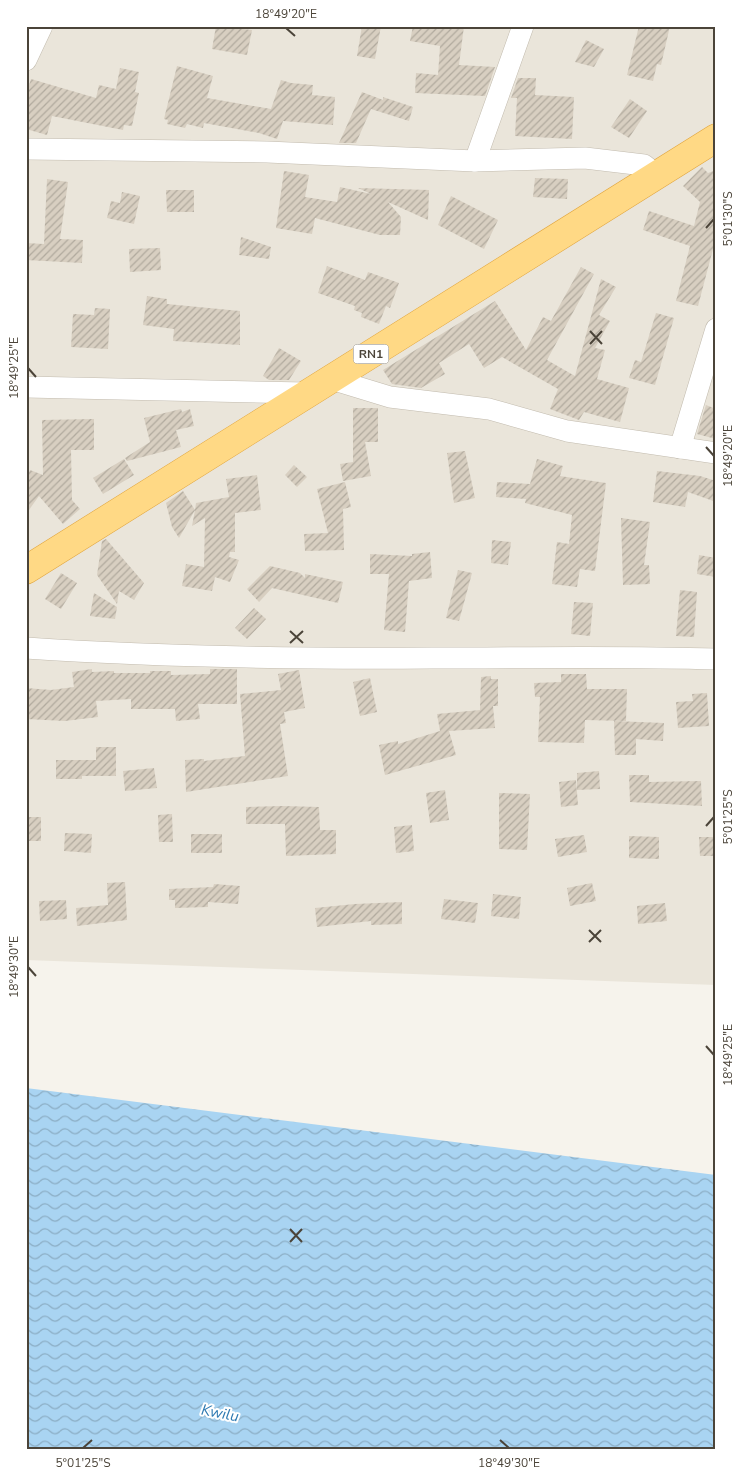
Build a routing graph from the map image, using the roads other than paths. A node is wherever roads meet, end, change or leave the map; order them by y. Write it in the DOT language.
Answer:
graph roads {
  1 [pos="42,26"];
  2 [pos="523,26"];
  3 [pos="26,60"];
  4 [pos="716,138"];
  5 [pos="26,149"];
  6 [pos="475,160"];
  7 [pos="658,176"];
  8 [pos="716,329"];
  9 [pos="331,379"];
  10 [pos="26,387"];
  11 [pos="306,393"];
  12 [pos="680,448"];
  13 [pos="716,453"];
  14 [pos="26,570"];
  15 [pos="26,648"];
  16 [pos="716,659"];
  1 -- 3 [label="street"];
  2 -- 6 [label="street"];
  4 -- 7 [label="highway, RN1"];
  5 -- 6 [label="street"];
  6 -- 7 [label="street"];
  7 -- 9 [label="highway, RN1"];
  8 -- 12 [label="street"];
  9 -- 11 [label="highway, RN1"];
  9 -- 12 [label="street"];
  10 -- 11 [label="street"];
  11 -- 14 [label="highway, RN1"];
  12 -- 13 [label="street"];
  15 -- 16 [label="street"];
}
